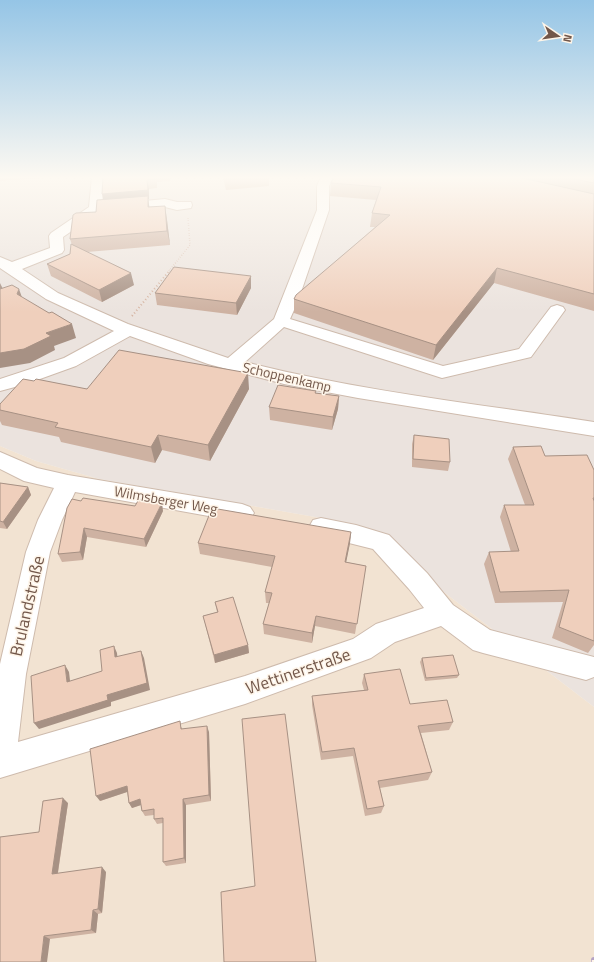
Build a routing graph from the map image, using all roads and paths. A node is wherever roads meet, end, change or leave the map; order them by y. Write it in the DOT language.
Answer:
graph roads {
  1 [pos="76,222"];
  2 [pos="188,222"];
  3 [pos="319,222"];
  4 [pos="5,264"];
  5 [pos="557,310"];
  6 [pos="281,321"];
  7 [pos="125,330"];
  8 [pos="232,364"];
  9 [pos="0,385"];
  10 [pos="594,429"];
  11 [pos="0,460"];
  12 [pos="68,483"];
  13 [pos="263,517"];
  14 [pos="302,524"];
  15 [pos="444,613"];
  16 [pos="586,667"];
  17 [pos="0,757"];
  18 [pos="0,762"];
  1 -- 4 [label="street"];
  2 -- 7 [label="path"];
  3 -- 6 [label="street"];
  4 -- 7 [label="street, Schoppenkamp"];
  5 -- 6 [label="street"];
  6 -- 8 [label="street"];
  7 -- 8 [label="street, Schoppenkamp"];
  7 -- 9 [label="street"];
  8 -- 10 [label="street, Schoppenkamp"];
  11 -- 12 [label="street, Wilmsberger Weg"];
  12 -- 13 [label="street, Wilmsberger Weg"];
  12 -- 17 [label="street, Brulandstraße"];
  14 -- 15 [label="street"];
  15 -- 16 [label="street"];
  15 -- 18 [label="street, Wettinerstraße"];
}
